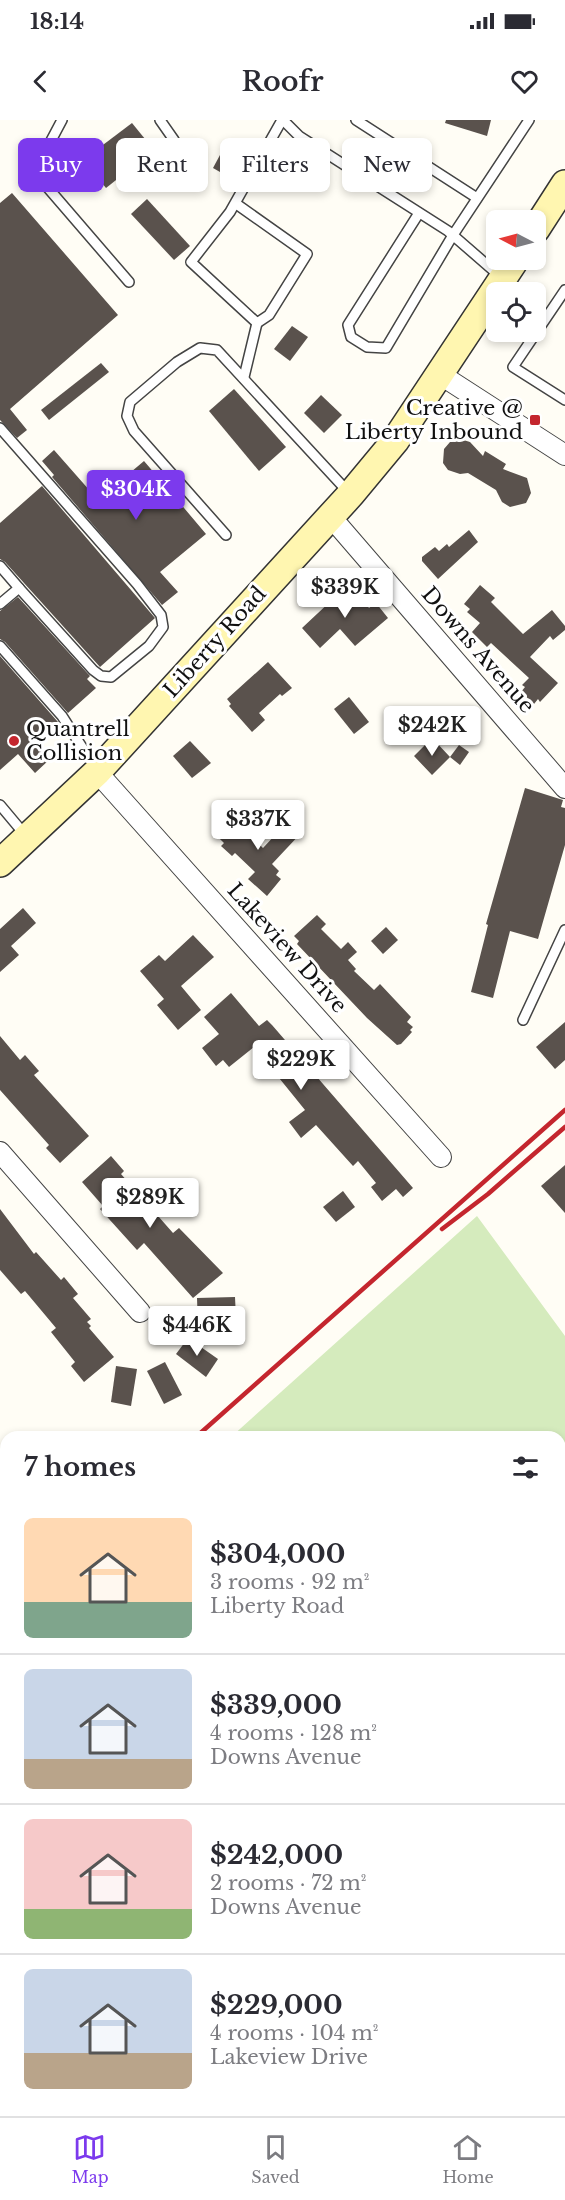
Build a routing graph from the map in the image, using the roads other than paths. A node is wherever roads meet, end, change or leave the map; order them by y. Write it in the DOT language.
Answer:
graph roads {
  1 [pos="62,120"];
  2 [pos="160,120"];
  3 [pos="282,120"];
  4 [pos="356,120"];
  5 [pos="529,120"];
  6 [pos="173,138"];
  7 [pos="565,184"];
  8 [pos="477,198"];
  9 [pos="235,203"];
  10 [pos="419,213"];
  11 [pos="546,213"];
  12 [pos="453,235"];
  13 [pos="486,255"];
  14 [pos="508,270"];
  15 [pos="129,282"];
  16 [pos="565,290"];
  17 [pos="257,323"];
  18 [pos="441,375"];
  19 [pos="244,377"];
  20 [pos="565,400"];
  21 [pos="1,432"];
  22 [pos="565,455"];
  23 [pos="351,494"];
  24 [pos="331,517"];
  25 [pos="226,535"];
  26 [pos="0,566"];
  27 [pos="19,588"];
  28 [pos="0,604"];
  29 [pos="0,646"];
  30 [pos="97,772"];
  31 [pos="565,788"];
  32 [pos="0,805"];
  33 [pos="28,838"];
  34 [pos="0,862"];
  35 [pos="565,930"];
  36 [pos="522,1020"];
  37 [pos="0,1152"];
  38 [pos="441,1156"];
  39 [pos="140,1312"];
  1 -- 15 [label="lane"];
  2 -- 6 [label="lane"];
  3 -- 9 [label="lane"];
  3 -- 10 [label="lane"];
  4 -- 8 [label="lane"];
  5 -- 8 [label="lane"];
  7 -- 11 [label="main road"];
  8 -- 12 [label="lane"];
  9 -- 17 [label="lane"];
  9 -- 17 [label="lane"];
  10 -- 12 [label="lane"];
  10 -- 12 [label="lane"];
  12 -- 13 [label="lane"];
  14 -- 18 [label="main road, Liberty Road"];
  16 -- 20 [label="lane"];
  17 -- 19 [label="lane"];
  18 -- 22 [label="street"];
  18 -- 23 [label="main road, Liberty Road"];
  19 -- 23 [label="lane"];
  19 -- 25 [label="lane"];
  21 -- 27 [label="lane"];
  23 -- 24 [label="main road, Liberty Road"];
  24 -- 30 [label="main road, Liberty Road"];
  24 -- 31 [label="street, Downs Avenue"];
  26 -- 27 [label="lane"];
  27 -- 28 [label="lane"];
  29 -- 30 [label="lane"];
  30 -- 33 [label="main road, Liberty Road"];
  30 -- 38 [label="street, Lakeview Drive"];
  32 -- 33 [label="lane"];
  33 -- 34 [label="main road, Liberty Road"];
  35 -- 36 [label="lane"];
  37 -- 39 [label="street"];
}
